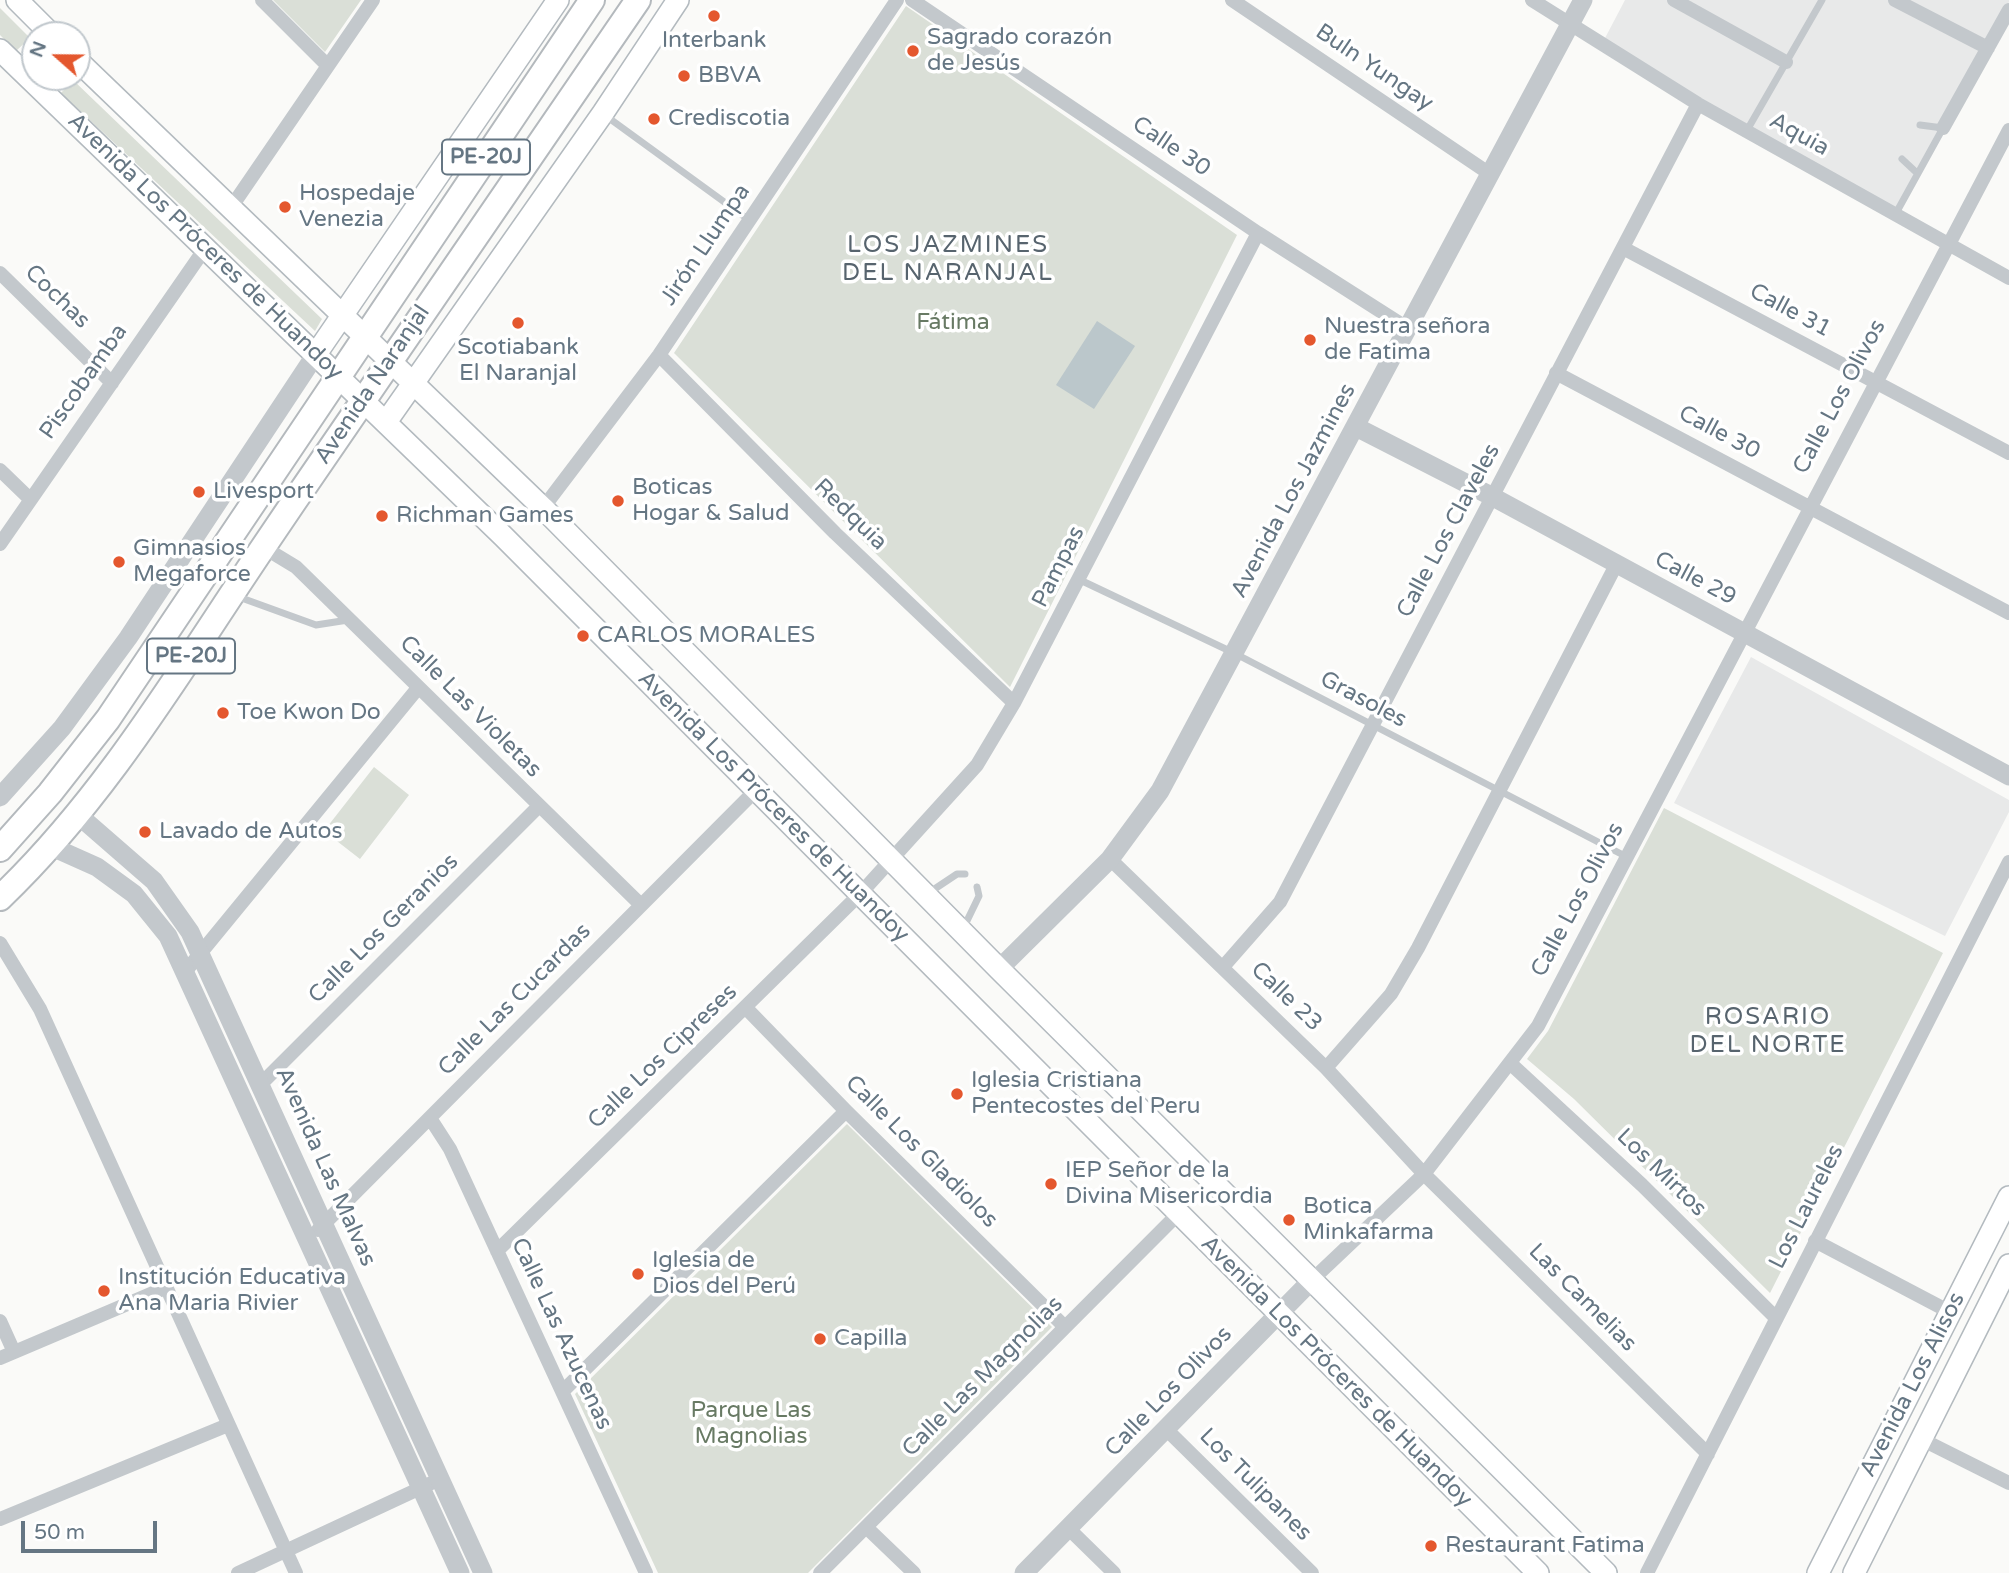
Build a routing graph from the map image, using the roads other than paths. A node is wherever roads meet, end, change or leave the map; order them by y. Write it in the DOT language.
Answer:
graph roads {
  1 [pos="17,0"];
  2 [pos="262,0"];
  3 [pos="373,0"];
  4 [pos="558,0"];
  5 [pos="592,0"];
  6 [pos="638,0"];
  7 [pos="678,0"];
  8 [pos="897,0"];
  9 [pos="912,0"];
  10 [pos="1232,0"];
  11 [pos="1532,0"];
  12 [pos="1583,0"];
  13 [pos="1674,0"];
  14 [pos="1822,0"];
  15 [pos="1895,0"];
  16 [pos="2009,10"];
  17 [pos="38,21"];
  18 [pos="1569,26"];
  19 [pos="1988,48"];
  20 [pos="0,50"];
  21 [pos="1786,62"];
  22 [pos="21,65"];
  23 [pos="327,65"];
  24 [pos="91,74"];
  25 [pos="56,91"];
  26 [pos="1698,104"];
  27 [pos="603,113"];
  28 [pos="1920,125"];
  29 [pos="1943,128"];
  30 [pos="2009,130"];
  31 [pos="1746,132"];
  32 [pos="1902,159"];
  33 [pos="1917,173"];
  34 [pos="1490,174"];
  35 [pos="230,209"];
  36 [pos="1895,215"];
  37 [pos="750,220"];
  38 [pos="1258,233"];
  39 [pos="206,247"];
  40 [pos="1947,247"];
  41 [pos="1623,248"];
  42 [pos="0,273"];
  43 [pos="2009,278"];
  44 [pos="342,316"];
  45 [pos="1407,328"];
  46 [pos="365,339"];
  47 [pos="316,354"];
  48 [pos="659,355"];
  49 [pos="389,362"];
  50 [pos="1556,373"];
  51 [pos="340,377"];
  52 [pos="112,383"];
  53 [pos="1875,383"];
  54 [pos="413,384"];
  55 [pos="365,400"];
  56 [pos="386,422"];
  57 [pos="1356,426"];
  58 [pos="2009,453"];
  59 [pos="0,470"];
  60 [pos="1493,497"];
  61 [pos="30,499"];
  62 [pos="1810,506"];
  63 [pos="543,508"];
  64 [pos="0,544"];
  65 [pos="264,547"];
  66 [pos="1616,565"];
  67 [pos="1078,579"];
  68 [pos="232,595"];
  69 [pos="2009,613"];
  70 [pos="349,620"];
  71 [pos="1745,633"];
  72 [pos="1234,653"];
  73 [pos="418,688"];
  74 [pos="1014,703"];
  75 [pos="1372,727"];
  76 [pos="2009,776"];
  77 [pos="756,790"];
  78 [pos="1499,791"];
  79 [pos="0,797"];
  80 [pos="538,807"];
  81 [pos="77,814"];
  82 [pos="50,846"];
  83 [pos="0,849"];
  84 [pos="891,858"];
  85 [pos="1629,858"];
  86 [pos="1110,859"];
  87 [pos="2009,862"];
  88 [pos="965,874"];
  89 [pos="977,887"];
  90 [pos="860,894"];
  91 [pos="926,895"];
  92 [pos="0,898"];
  93 [pos="641,905"];
  94 [pos="962,931"];
  95 [pos="0,943"];
  96 [pos="201,954"];
  97 [pos="1223,967"];
  98 [pos="999,969"];
  99 [pos="185,972"];
  100 [pos="746,1007"];
  101 [pos="1511,1064"];
  102 [pos="1326,1068"];
  103 [pos="262,1083"];
  104 [pos="846,1111"];
  105 [pos="430,1118"];
  106 [pos="1424,1174"];
  107 [pos="2009,1197"];
  108 [pos="1178,1214"];
  109 [pos="2004,1219"];
  110 [pos="323,1226"];
  111 [pos="306,1241"];
  112 [pos="1815,1241"];
  113 [pos="497,1251"];
  114 [pos="2009,1265"];
  115 [pos="1313,1279"];
  116 [pos="165,1288"];
  117 [pos="1950,1312"];
  118 [pos="1278,1316"];
  119 [pos="1776,1318"];
  120 [pos="0,1321"];
  121 [pos="1065,1327"];
  122 [pos="14,1352"];
  123 [pos="0,1358"];
  124 [pos="563,1391"];
  125 [pos="228,1425"];
  126 [pos="1167,1430"];
  127 [pos="1921,1439"];
  128 [pos="1708,1454"];
  129 [pos="440,1479"];
  130 [pos="2009,1483"];
  131 [pos="421,1488"];
  132 [pos="0,1519"];
  133 [pos="866,1527"];
  134 [pos="1068,1528"];
  135 [pos="287,1553"];
  136 [pos="237,1573"];
  137 [pos="296,1573"];
  138 [pos="460,1573"];
  139 [pos="484,1573"];
  140 [pos="646,1573"];
  141 [pos="820,1573"];
  142 [pos="914,1573"];
  143 [pos="1024,1573"];
  144 [pos="1114,1573"];
  145 [pos="1312,1573"];
  146 [pos="1538,1573"];
  147 [pos="1606,1573"];
  148 [pos="1647,1573"];
  149 [pos="1818,1573"];
  150 [pos="1855,1573"];
  1 -- 17 [label="main road"];
  2 -- 23 [label="street"];
  3 -- 23 [label="street"];
  4 -- 44 [label="main road"];
  5 -- 46 [label="highway, Avenida Naranjal / PE-20J"];
  6 -- 49 [label="highway, Avenida Naranjal / PE-20J"];
  7 -- 27 [label="main road, Avenida Naranjal"];
  8 -- 37 [label="street, Jirón Llumpa"];
  9 -- 38 [label="street, Calle 30"];
  10 -- 34 [label="street, Buln Yungay"];
  11 -- 18 [label="street, Aquia"];
  12 -- 18 [label="street, Avenida Los Jazmines"];
  13 -- 21 [label="street"];
  14 -- 21 [label="lane"];
  15 -- 19 [label="street"];
  16 -- 19 [label="street"];
  18 -- 26 [label="street, Aquia"];
  18 -- 34 [label="street, Avenida Los Jazmines"];
  19 -- 29 [label="street"];
  20 -- 22 [label="main road, Avenida Los Próceres de Huandoy"];
  21 -- 31 [label="lane"];
  23 -- 35 [label="street"];
  24 -- 35 [label="main road, Avenida Los Próceres de Huandoy"];
  25 -- 39 [label="main road, Avenida Los Próceres de Huandoy"];
  26 -- 31 [label="street, Aquia"];
  26 -- 41 [label="street, Calle Los Claveles"];
  27 -- 37 [label="lane"];
  27 -- 54 [label="main road, Avenida Naranjal"];
  28 -- 29 [label="lane"];
  29 -- 33 [label="lane"];
  30 -- 40 [label="street, Calle Los Olivos"];
  31 -- 36 [label="street, Aquia"];
  32 -- 33 [label="lane"];
  33 -- 36 [label="lane"];
  34 -- 45 [label="street, Avenida Los Jazmines"];
  35 -- 44 [label="main road, Avenida Los Próceres de Huandoy"];
  36 -- 40 [label="street, Aquia"];
  37 -- 48 [label="street, Jirón Llumpa"];
  38 -- 45 [label="street, Calle 30"];
  38 -- 67 [label="street, Pampas"];
  39 -- 47 [label="main road, Avenida Los Próceres de Huandoy"];
  39 -- 52 [label="street, Piscobamba"];
  40 -- 43 [label="street, Aquia"];
  40 -- 53 [label="street, Calle Los Olivos"];
  41 -- 50 [label="street, Calle Los Claveles"];
  41 -- 53 [label="street, Calle 31"];
  42 -- 52 [label="street, Cochas"];
  44 -- 46 [label="main road, Avenida Los Próceres de Huandoy"];
  44 -- 47 [label="main road"];
  45 -- 57 [label="street, Avenida Los Jazmines"];
  46 -- 49 [label="main road, Avenida Los Próceres de Huandoy"];
  46 -- 51 [label="highway, Avenida Naranjal / PE-20J"];
  47 -- 51 [label="main road, Avenida Los Próceres de Huandoy"];
  47 -- 79 [label="street"];
  48 -- 63 [label="street, Jirón Llumpa"];
  48 -- 74 [label="street, Redquia"];
  49 -- 54 [label="main road, Avenida Los Próceres de Huandoy"];
  49 -- 55 [label="highway, Avenida Naranjal / PE-20J"];
  50 -- 60 [label="street, Calle Los Claveles"];
  50 -- 62 [label="street, Calle 30"];
  51 -- 55 [label="main road, Avenida Los Próceres de Huandoy"];
  51 -- 83 [label="highway, Avenida Naranjal / PE-20J"];
  52 -- 61 [label="street, Piscobamba"];
  53 -- 58 [label="street, Calle 31"];
  53 -- 62 [label="street, Calle Los Olivos"];
  54 -- 56 [label="main road, Avenida Naranjal"];
  54 -- 63 [label="main road, Avenida Los Próceres de Huandoy"];
  55 -- 56 [label="main road, Avenida Los Próceres de Huandoy"];
  55 -- 65 [label="highway, Avenida Naranjal / PE-20J"];
  56 -- 77 [label="main road, Avenida Los Próceres de Huandoy"];
  57 -- 60 [label="street, Calle 29"];
  57 -- 72 [label="street, Avenida Los Jazmines"];
  59 -- 61 [label="street"];
  60 -- 66 [label="street, Calle 29"];
  60 -- 75 [label="street, Calle Los Claveles"];
  61 -- 64 [label="street, Piscobamba"];
  62 -- 69 [label="street, Calle 30"];
  62 -- 71 [label="street, Calle Los Olivos"];
  63 -- 84 [label="main road, Avenida Los Próceres de Huandoy"];
  65 -- 68 [label="highway, Avenida Naranjal / PE-20J"];
  65 -- 70 [label="street, Calle Las Violetas"];
  66 -- 71 [label="street, Calle 29"];
  66 -- 78 [label="street"];
  67 -- 72 [label="lane, Grasoles"];
  67 -- 74 [label="street, Pampas"];
  68 -- 70 [label="lane"];
  68 -- 81 [label="highway, Avenida Naranjal / PE-20J"];
  70 -- 73 [label="street, Calle Las Violetas"];
  71 -- 76 [label="street, Calle 29"];
  71 -- 85 [label="street, Calle Los Olivos"];
  72 -- 75 [label="lane, Grasoles"];
  72 -- 86 [label="street, Avenida Los Jazmines"];
  73 -- 80 [label="street, Calle Las Violetas"];
  73 -- 96 [label="street"];
  74 -- 84 [label="street, Pampas"];
  75 -- 78 [label="lane, Grasoles"];
  75 -- 97 [label="street, Calle Los Claveles"];
  77 -- 90 [label="main road, Avenida Los Próceres de Huandoy"];
  77 -- 93 [label="street, Calle Las Cucardas"];
  78 -- 85 [label="lane, Grasoles"];
  78 -- 102 [label="street"];
  80 -- 93 [label="street, Calle Las Violetas"];
  80 -- 103 [label="street, Calle Los Geranios"];
  81 -- 82 [label="highway, Avenida Naranjal / PE-20J"];
  81 -- 96 [label="street, Avenida Las Malvas"];
  82 -- 92 [label="highway, Avenida Naranjal / PE-20J"];
  82 -- 99 [label="street, Avenida Las Malvas"];
  84 -- 90 [label="street, Pampas"];
  84 -- 91 [label="main road, Avenida Los Próceres de Huandoy"];
  85 -- 101 [label="street, Calle Los Olivos"];
  86 -- 97 [label="street, Calle 23"];
  86 -- 98 [label="street, Avenida Los Jazmines"];
  87 -- 112 [label="street, Los Laureles"];
  88 -- 91 [label="lane"];
  89 -- 94 [label="lane"];
  90 -- 100 [label="street, Calle Los Cipreses"];
  90 -- 108 [label="main road, Avenida Los Próceres de Huandoy"];
  91 -- 94 [label="main road, Avenida Los Próceres de Huandoy"];
  93 -- 105 [label="street, Calle Las Cucardas"];
  94 -- 98 [label="main road, Avenida Los Próceres de Huandoy"];
  95 -- 116 [label="street"];
  96 -- 99 [label="street"];
  96 -- 103 [label="street, Avenida Las Malvas"];
  97 -- 102 [label="street, Calle 23"];
  98 -- 115 [label="main road, Avenida Los Próceres de Huandoy"];
  99 -- 111 [label="street, Avenida Las Malvas"];
  100 -- 104 [label="street, Calle Los Gladiolos"];
  100 -- 113 [label="street, Calle Los Cipreses"];
  101 -- 106 [label="street, Calle Los Olivos"];
  101 -- 119 [label="street, Los Mirtos"];
  102 -- 106 [label="street, Calle 23"];
  103 -- 110 [label="street, Avenida Las Malvas"];
  104 -- 121 [label="street, Calle Los Gladiolos"];
  104 -- 124 [label="street"];
  105 -- 110 [label="street, Calle Las Cucardas"];
  105 -- 113 [label="street, Calle Las Azucenas"];
  106 -- 115 [label="street, Calle Los Olivos"];
  106 -- 128 [label="street, Las Camelias"];
  107 -- 109 [label="main road, Avenida Los Alisos"];
  108 -- 118 [label="main road, Avenida Los Próceres de Huandoy"];
  108 -- 121 [label="street, Calle Las Magnolias"];
  109 -- 117 [label="main road, Avenida Los Alisos"];
  110 -- 111 [label="street, Calle Las Cucardas"];
  110 -- 129 [label="street, Avenida Las Malvas"];
  111 -- 131 [label="street, Avenida Las Malvas"];
  112 -- 117 [label="street"];
  112 -- 119 [label="street, Los Laureles"];
  113 -- 124 [label="street, Calle Las Azucenas"];
  114 -- 127 [label="main road, Avenida Los Alisos"];
  115 -- 118 [label="street, Calle Los Olivos"];
  115 -- 147 [label="main road, Avenida Los Próceres de Huandoy"];
  116 -- 122 [label="street"];
  116 -- 125 [label="street"];
  117 -- 149 [label="main road, Avenida Los Alisos"];
  118 -- 126 [label="street, Calle Los Olivos"];
  118 -- 146 [label="main road, Avenida Los Próceres de Huandoy"];
  119 -- 128 [label="street, Los Laureles"];
  120 -- 122 [label="street"];
  121 -- 133 [label="street, Calle Las Magnolias"];
  122 -- 123 [label="street"];
  124 -- 140 [label="street, Calle Las Azucenas"];
  125 -- 132 [label="street"];
  125 -- 135 [label="street"];
  126 -- 134 [label="street, Calle Los Olivos"];
  126 -- 145 [label="street, Los Tulipanes"];
  127 -- 130 [label="street"];
  127 -- 150 [label="main road, Avenida Los Alisos"];
  128 -- 148 [label="street, Los Laureles"];
  129 -- 131 [label="street"];
  129 -- 139 [label="street, Avenida Las Malvas"];
  131 -- 135 [label="street"];
  131 -- 138 [label="street, Avenida Las Malvas"];
  133 -- 141 [label="street, Calle Las Magnolias"];
  133 -- 142 [label="street"];
  134 -- 143 [label="street, Calle Los Olivos"];
  134 -- 144 [label="street"];
  135 -- 136 [label="street"];
  135 -- 137 [label="street"];
}
